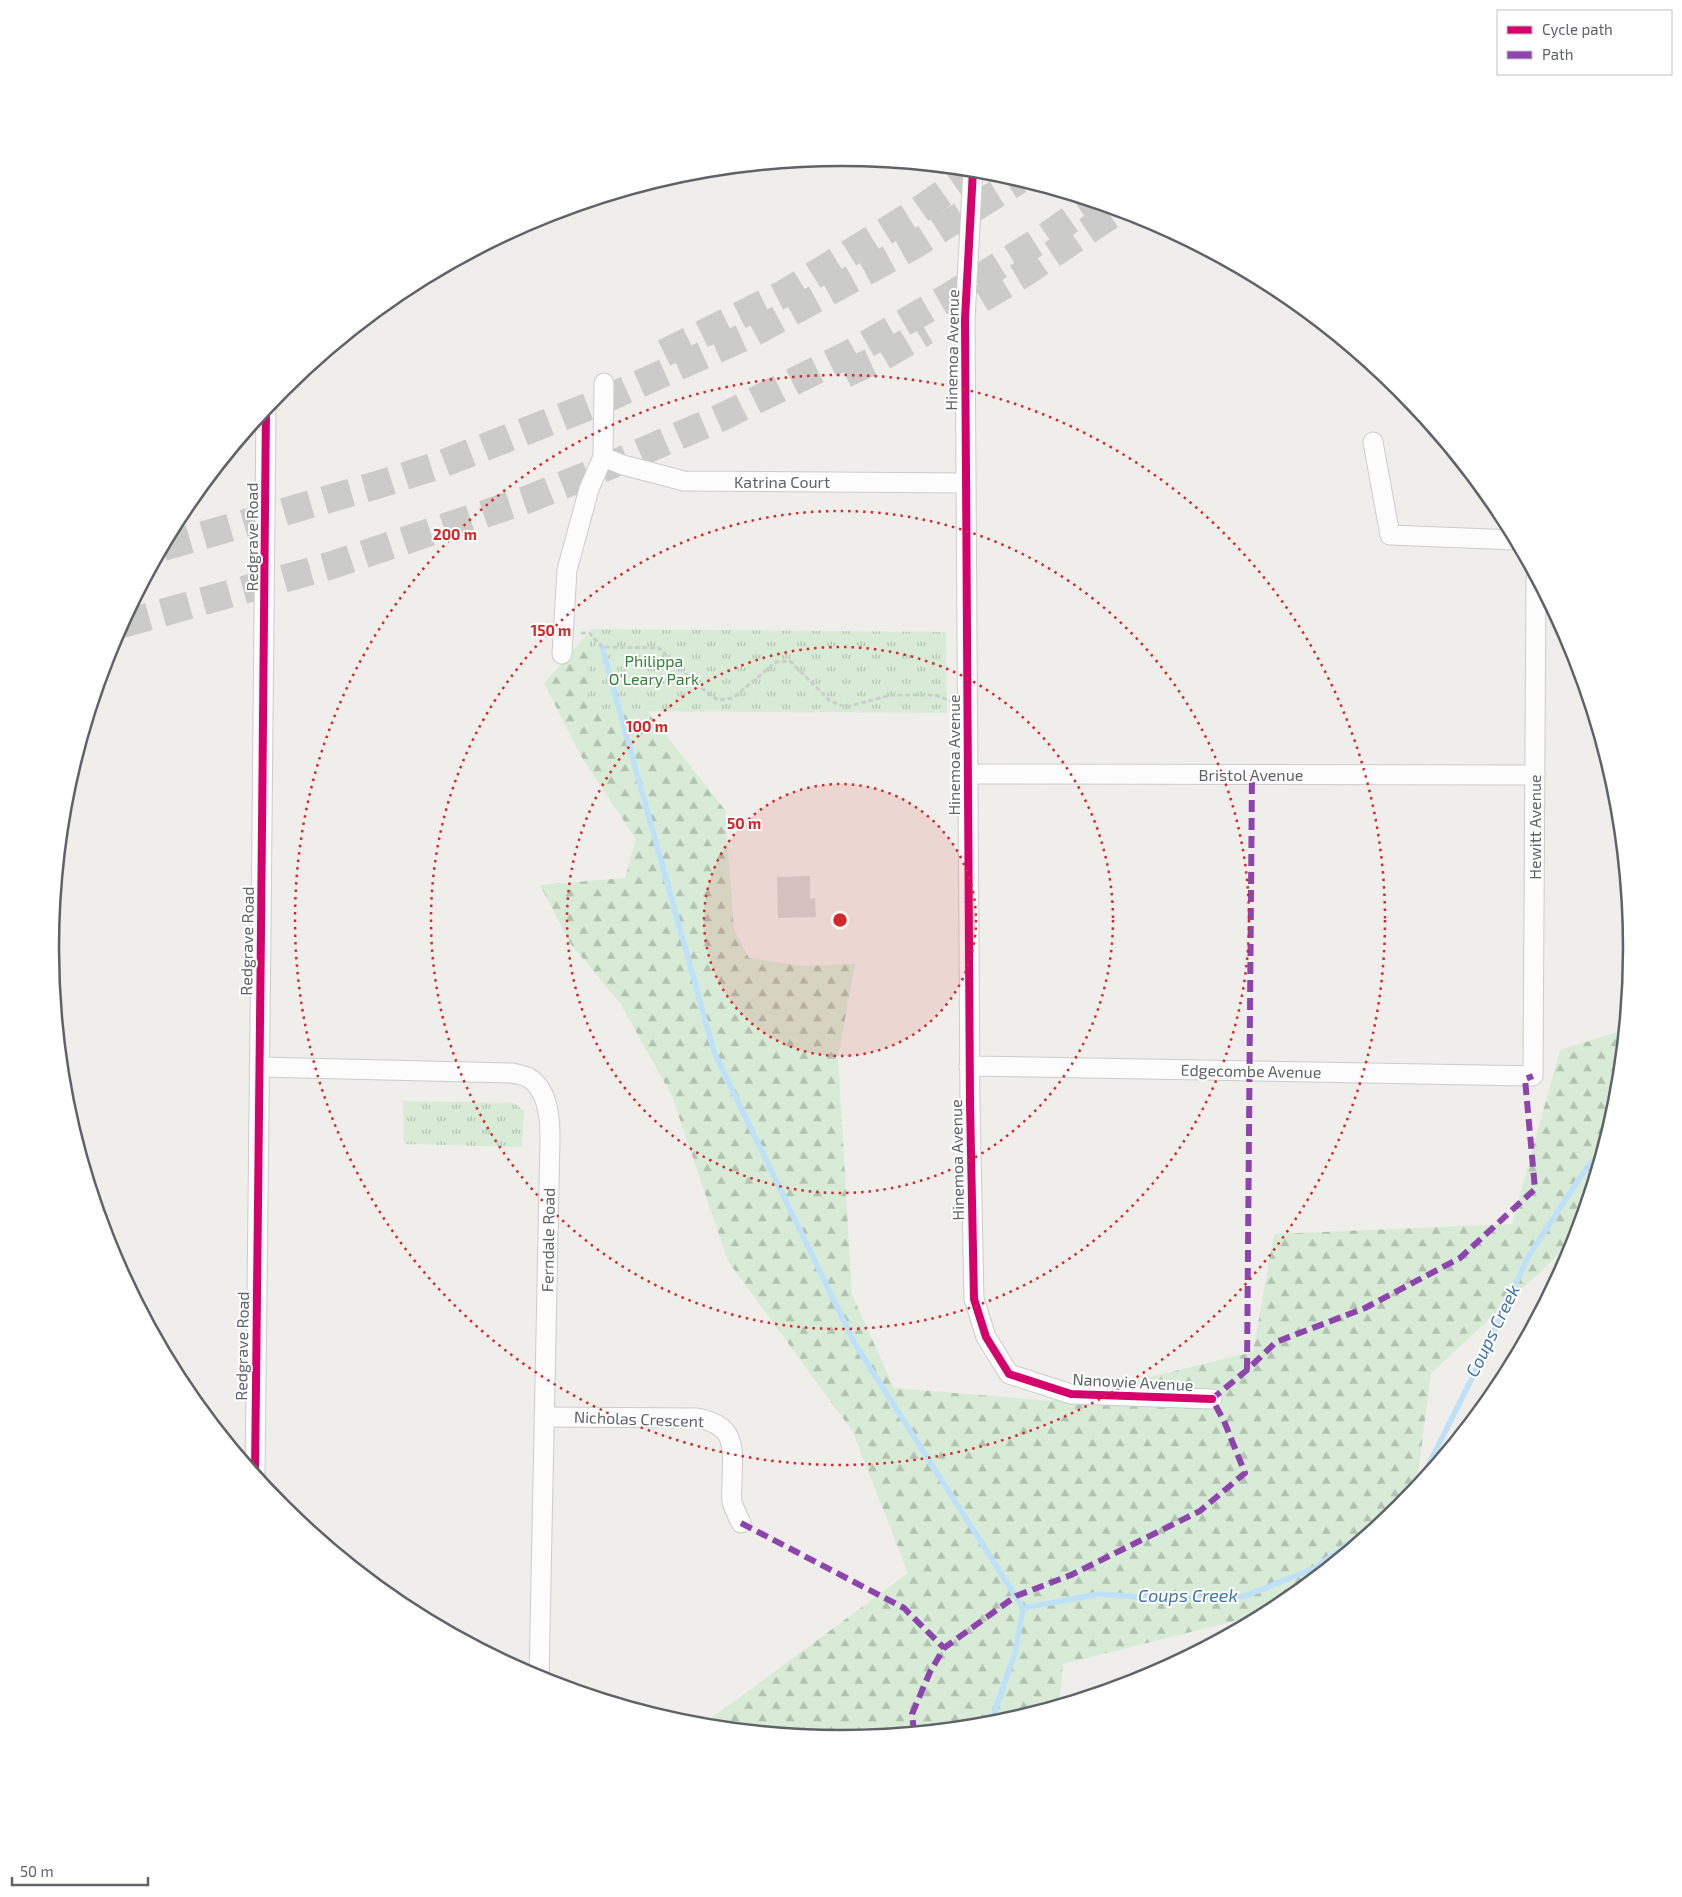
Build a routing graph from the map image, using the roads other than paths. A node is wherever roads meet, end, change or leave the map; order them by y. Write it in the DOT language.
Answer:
graph roads {
  1 [pos="973,178"];
  2 [pos="604,383"];
  3 [pos="266,419"];
  4 [pos="1373,442"];
  5 [pos="603,457"];
  6 [pos="966,483"];
  7 [pos="1507,540"];
  8 [pos="1536,590"];
  9 [pos="562,654"];
  10 [pos="967,774"];
  11 [pos="1535,775"];
  12 [pos="970,1066"];
  13 [pos="259,1067"];
  14 [pos="1533,1076"];
  15 [pos="986,1338"];
  16 [pos="1212,1399"];
  17 [pos="544,1417"];
  18 [pos="255,1466"];
  19 [pos="741,1523"];
  20 [pos="539,1670"];
  1 -- 6 [label="street, Hinemoa Avenue"];
  2 -- 5 [label="street"];
  3 -- 13 [label="street, Redgrave Road"];
  4 -- 7 [label="street"];
  5 -- 6 [label="street, Katrina Court"];
  5 -- 9 [label="street"];
  6 -- 10 [label="street, Hinemoa Avenue"];
  8 -- 11 [label="street, Hewitt Avenue"];
  10 -- 11 [label="street, Bristol Avenue"];
  10 -- 12 [label="street, Hinemoa Avenue"];
  11 -- 14 [label="street, Hewitt Avenue"];
  12 -- 14 [label="street, Edgecombe Avenue"];
  12 -- 15 [label="street, Hinemoa Avenue"];
  13 -- 17 [label="street, Ferndale Road"];
  13 -- 18 [label="street, Redgrave Road"];
  15 -- 16 [label="street, Nanowie Avenue"];
  17 -- 19 [label="street, Nicholas Crescent"];
  17 -- 20 [label="street, Ferndale Road"];
}
